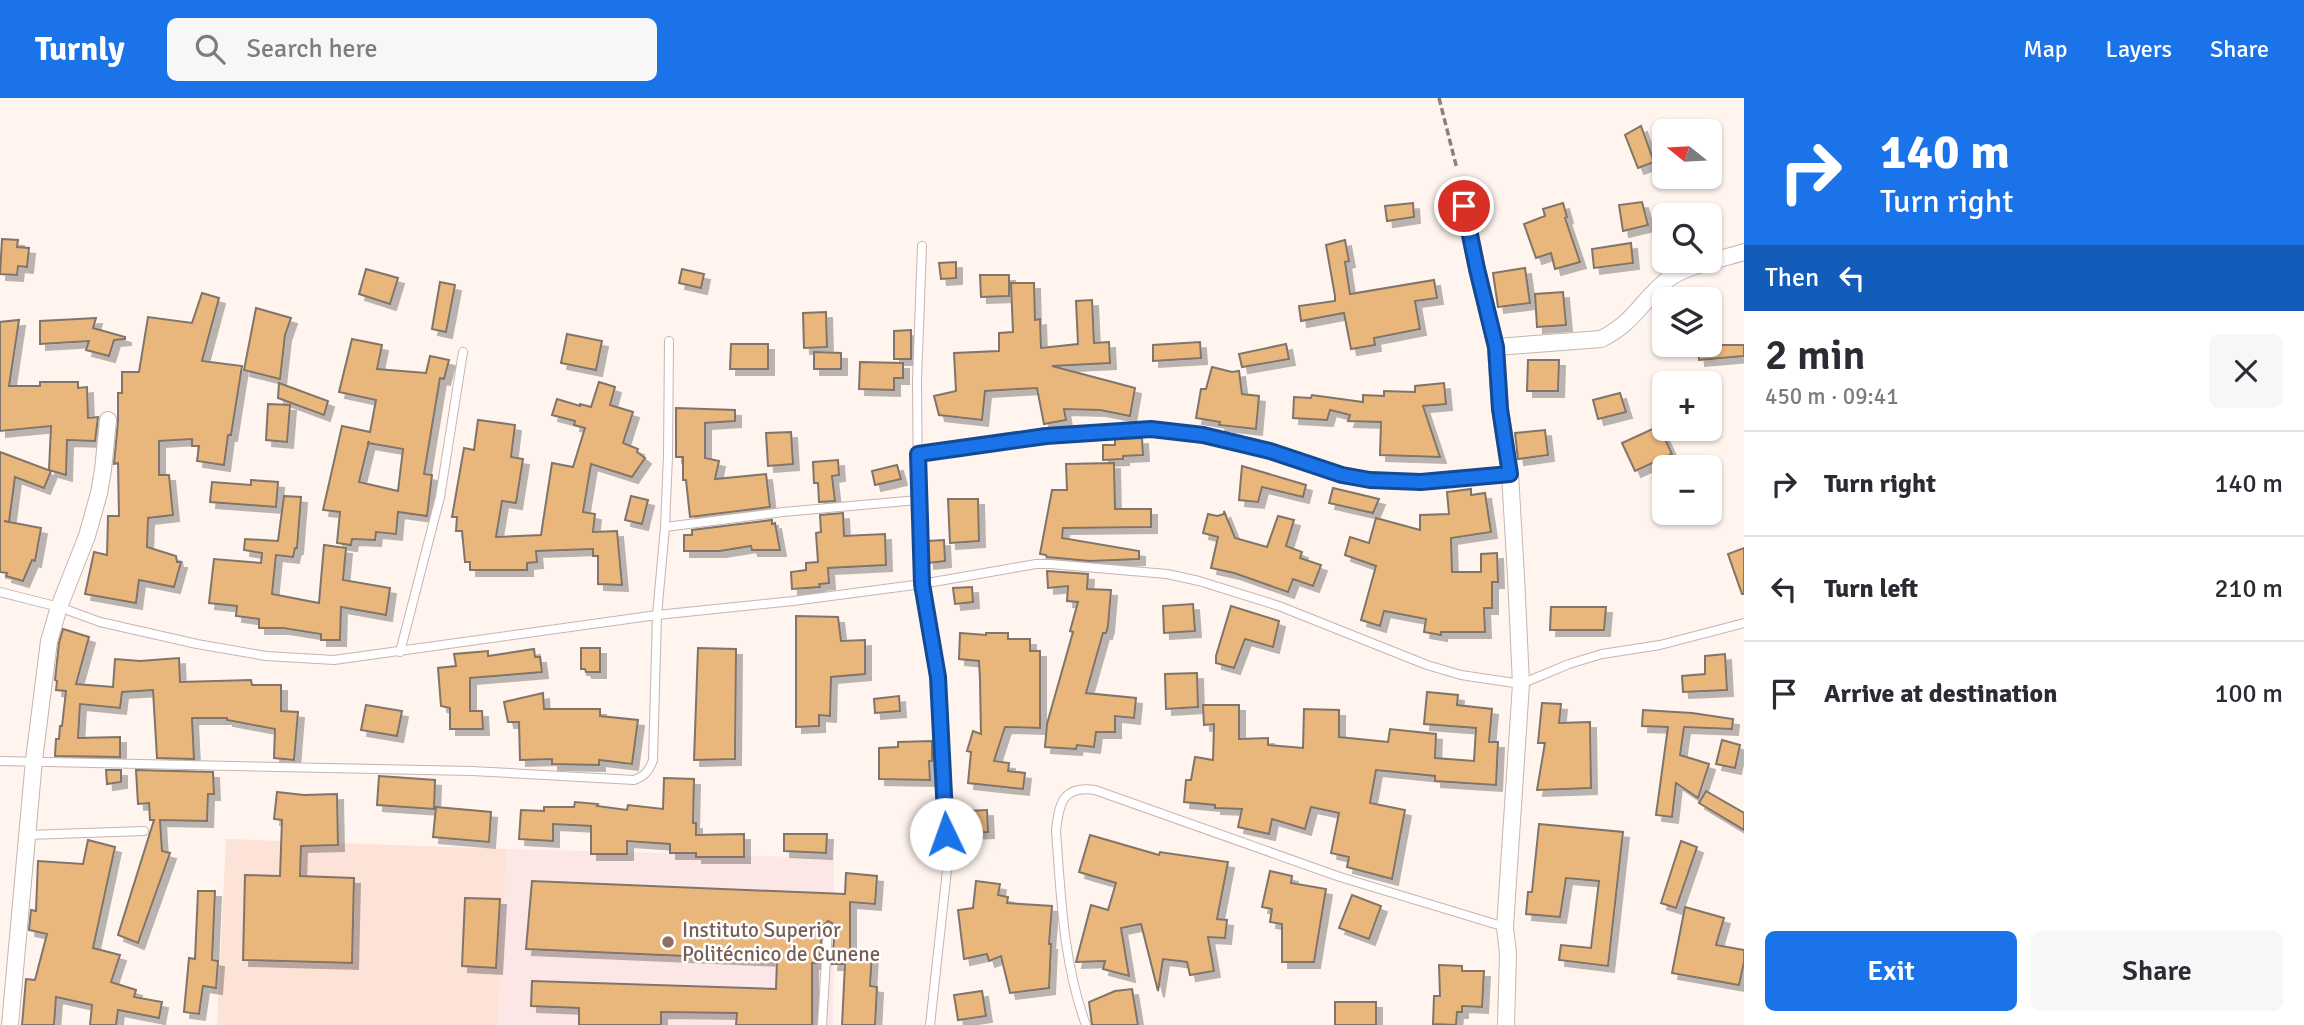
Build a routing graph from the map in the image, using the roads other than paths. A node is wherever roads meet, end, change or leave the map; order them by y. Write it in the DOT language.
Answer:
graph roads {
  1 [pos="1460,185"];
  2 [pos="922,246"];
  3 [pos="1744,252"];
  4 [pos="669,341"];
  5 [pos="1496,347"];
  6 [pos="463,352"];
  7 [pos="108,420"];
  8 [pos="918,454"];
  9 [pos="1510,474"];
  10 [pos="918,500"];
  11 [pos="665,527"];
  12 [pos="922,584"];
  13 [pos="0,592"];
  14 [pos="59,607"];
  15 [pos="657,615"];
  16 [pos="1744,623"];
  17 [pos="400,652"];
  18 [pos="1521,684"];
  19 [pos="34,760"];
  20 [pos="0,761"];
  21 [pos="144,831"];
  22 [pos="27,835"];
  23 [pos="828,928"];
  24 [pos="1505,928"];
  25 [pos="10,1025"];
  26 [pos="822,1025"];
  27 [pos="930,1025"];
  28 [pos="1086,1025"];
  29 [pos="1506,1025"];
  1 -- 5 [label="street"];
  2 -- 8 [label="lane"];
  3 -- 5 [label="street"];
  4 -- 11 [label="lane"];
  5 -- 9 [label="street"];
  6 -- 17 [label="lane"];
  7 -- 14 [label="street"];
  8 -- 9 [label="lane"];
  8 -- 10 [label="lane"];
  9 -- 18 [label="street"];
  10 -- 11 [label="lane"];
  10 -- 12 [label="lane"];
  11 -- 15 [label="lane"];
  12 -- 15 [label="lane"];
  12 -- 18 [label="lane"];
  12 -- 27 [label="lane"];
  13 -- 14 [label="lane"];
  14 -- 17 [label="lane"];
  14 -- 19 [label="street"];
  15 -- 17 [label="lane"];
  15 -- 19 [label="lane"];
  16 -- 18 [label="lane"];
  18 -- 24 [label="street"];
  19 -- 20 [label="lane"];
  19 -- 22 [label="street"];
  21 -- 22 [label="lane"];
  22 -- 25 [label="street"];
  23 -- 26 [label="lane"];
  24 -- 28 [label="lane"];
  24 -- 29 [label="street"];
}
